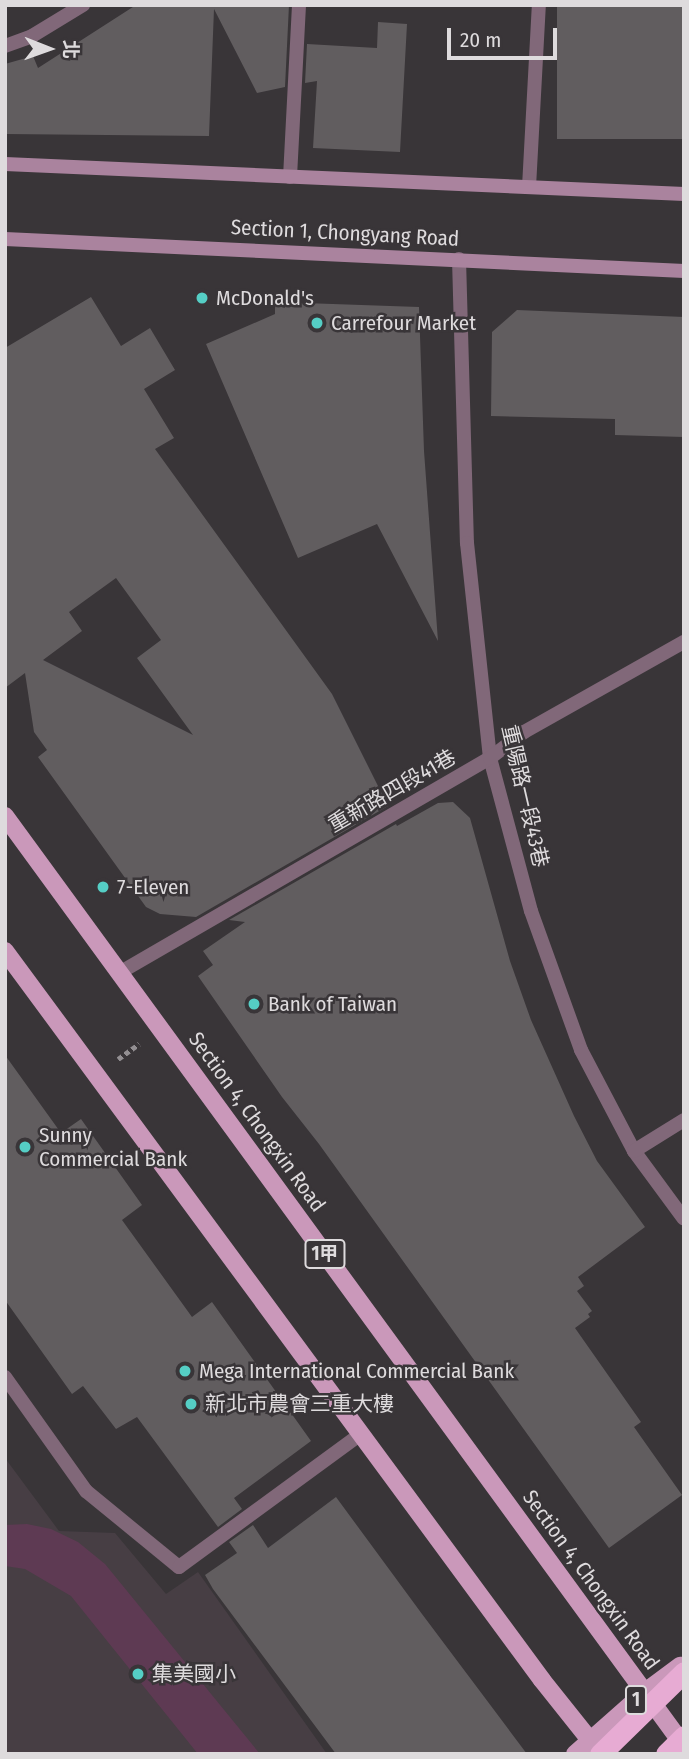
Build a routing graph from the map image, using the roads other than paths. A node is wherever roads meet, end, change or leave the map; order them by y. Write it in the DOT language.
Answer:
graph roads {
  1 [pos="83,5"];
  2 [pos="299,5"];
  3 [pos="539,5"];
  4 [pos="5,46"];
  5 [pos="5,163"];
  6 [pos="290,177"];
  7 [pos="529,187"];
  8 [pos="684,194"];
  9 [pos="5,239"];
  10 [pos="459,259"];
  11 [pos="684,271"];
  12 [pos="684,642"];
  13 [pos="491,758"];
  14 [pos="5,816"];
  15 [pos="5,951"];
  16 [pos="120,973"];
  17 [pos="684,1120"];
  18 [pos="634,1151"];
  19 [pos="684,1219"];
  20 [pos="5,1377"];
  21 [pos="361,1434"];
  22 [pos="684,1663"];
  23 [pos="684,1672"];
  24 [pos="645,1692"];
  25 [pos="684,1736"];
  26 [pos="684,1745"];
  27 [pos="597,1749"];
  28 [pos="575,1754"];
  29 [pos="666,1754"];
  1 -- 4 [label="street"];
  2 -- 6 [label="street"];
  3 -- 7 [label="street"];
  5 -- 6 [label="main road"];
  6 -- 7 [label="main road"];
  7 -- 8 [label="main road"];
  9 -- 10 [label="main road, Section 1, Chongyang Road"];
  10 -- 11 [label="main road, Section 1, Chongyang Road"];
  10 -- 13 [label="street, 重陽路一段43巷"];
  12 -- 13 [label="street, 重新路四段41巷"];
  13 -- 16 [label="street, 重新路四段41巷"];
  13 -- 18 [label="street, 重陽路一段43巷"];
  14 -- 16 [label="main road, Section 4, Chongxin Road / 1甲"];
  15 -- 21 [label="main road"];
  16 -- 24 [label="main road, Section 4, Chongxin Road / 1甲"];
  17 -- 18 [label="street"];
  18 -- 19 [label="street, 重陽路一段43巷"];
  20 -- 21 [label="street"];
  21 -- 27 [label="main road"];
  22 -- 24 [label="main road, 1"];
  23 -- 27 [label="highway, 1, bridge"];
  24 -- 26 [label="main road, 1甲"];
  24 -- 27 [label="main road, 1"];
  25 -- 29 [label="highway, bridge"];
  27 -- 28 [label="main road, 1"];
}
